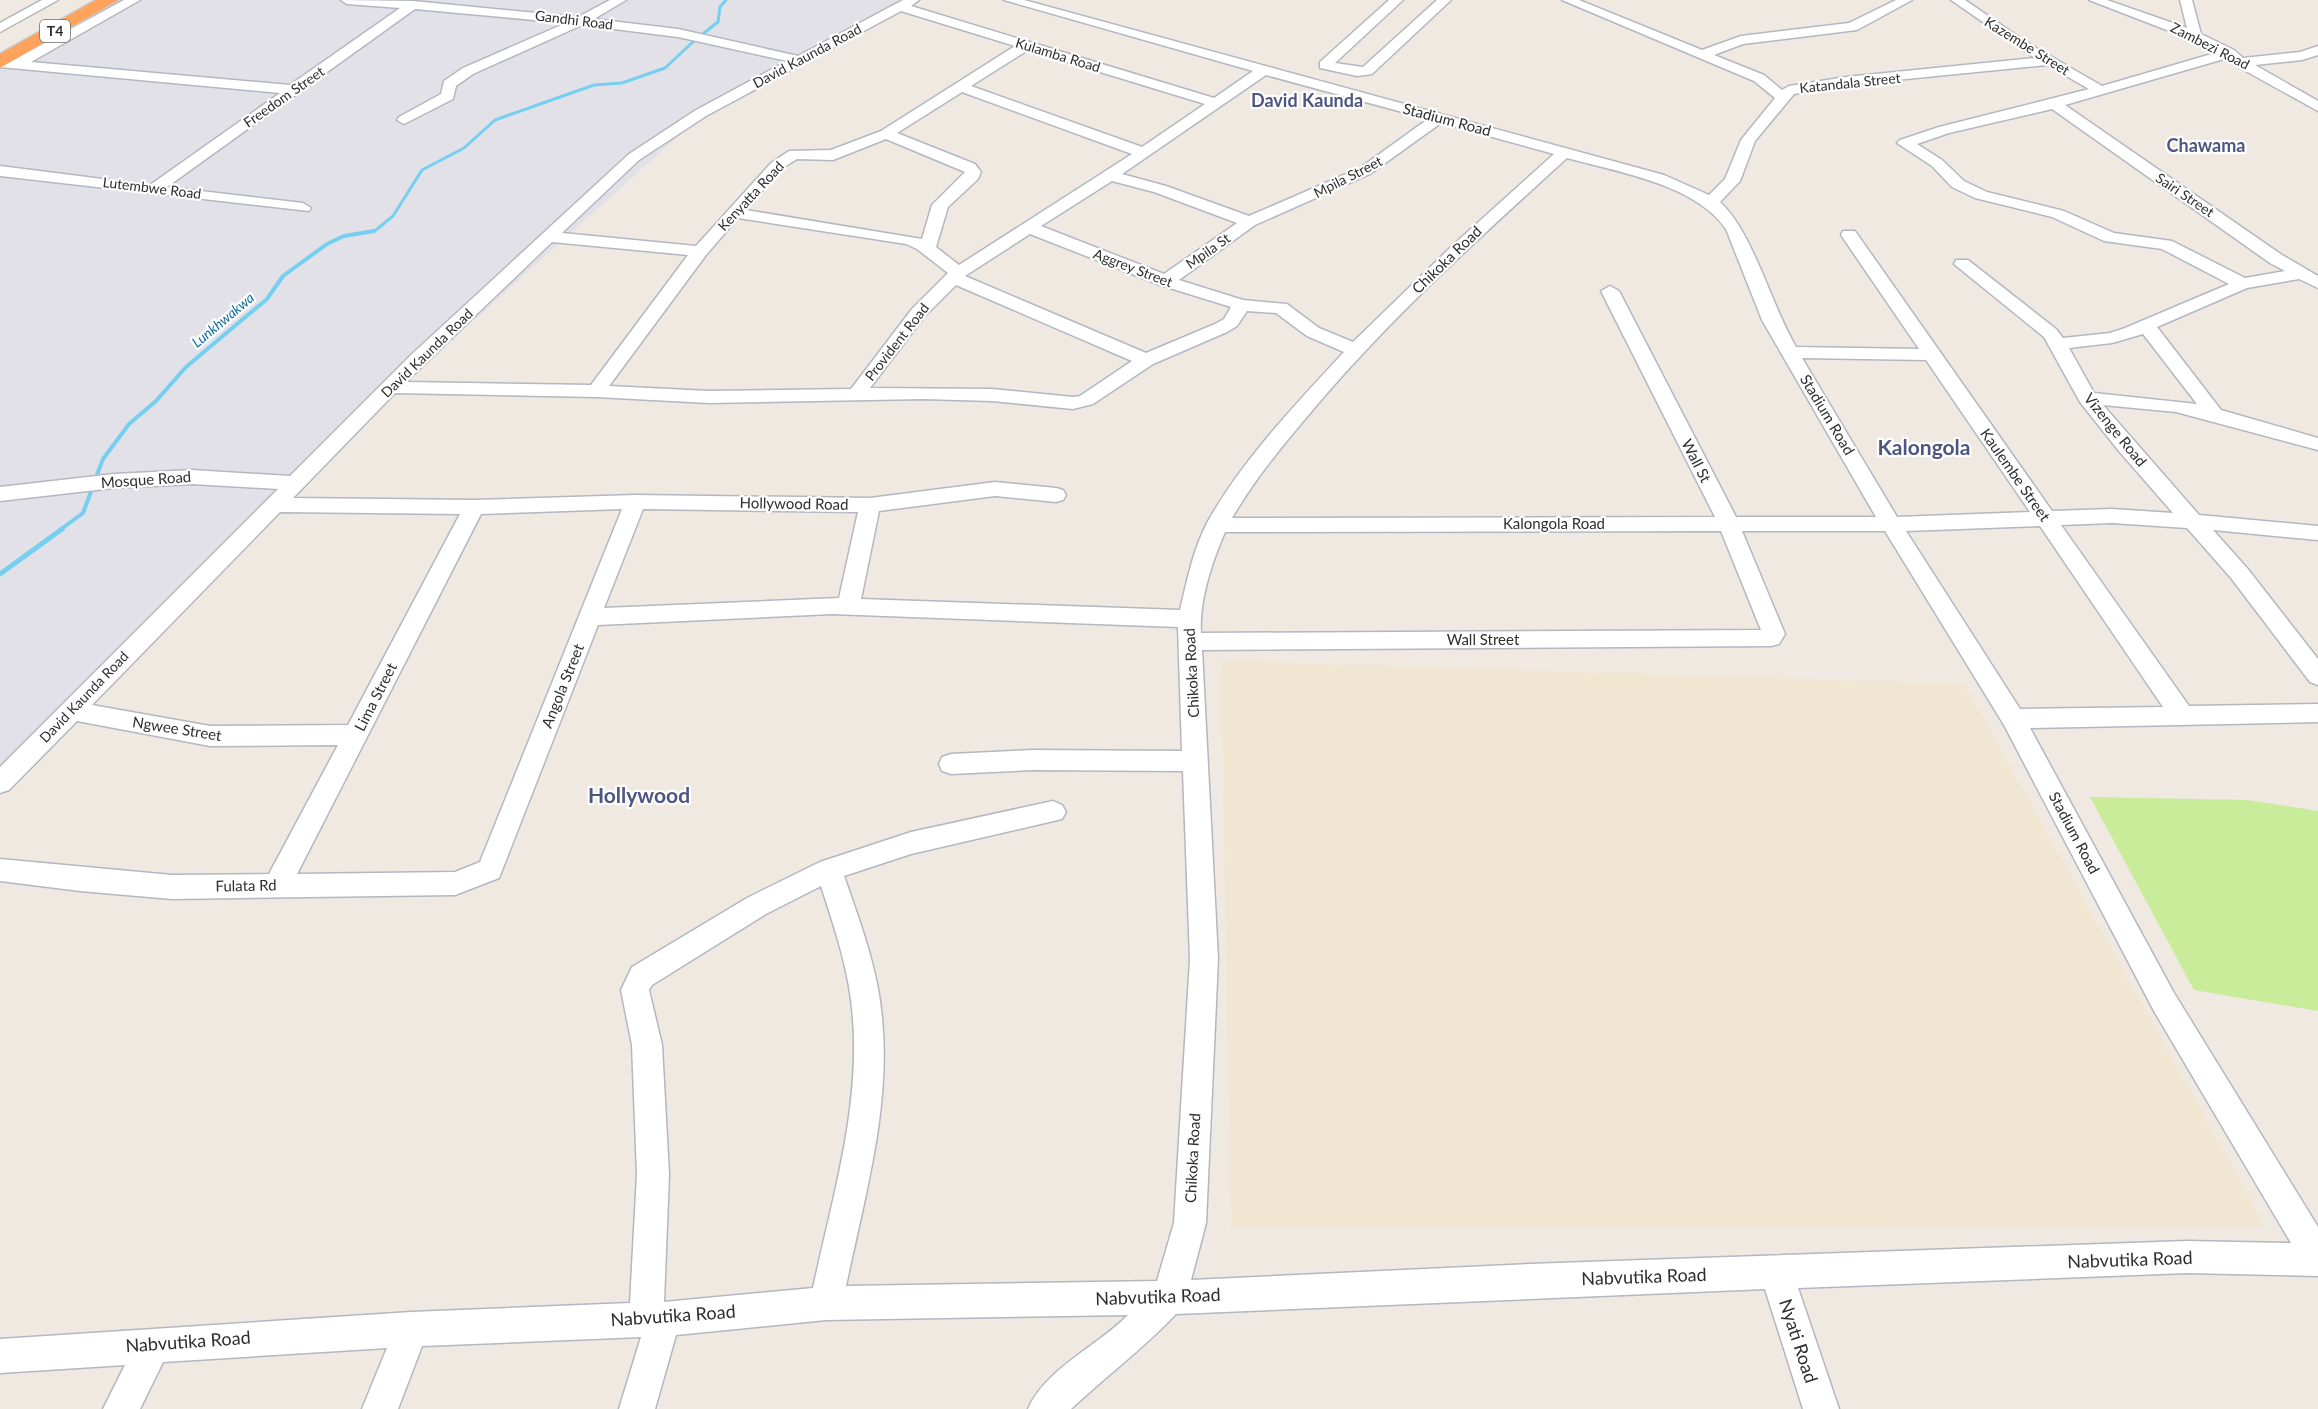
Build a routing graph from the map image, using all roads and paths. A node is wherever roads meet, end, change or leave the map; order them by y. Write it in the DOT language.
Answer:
graph roads {
  1 [pos="52,0"];
  2 [pos="109,0"];
  3 [pos="134,0"];
  4 [pos="347,0"];
  5 [pos="620,0"];
  6 [pos="1010,0"];
  7 [pos="1397,0"];
  8 [pos="1445,0"];
  9 [pos="1568,0"];
  10 [pos="1906,0"];
  11 [pos="1957,0"];
  12 [pos="2094,0"];
  13 [pos="2186,0"];
  14 [pos="409,3"];
  15 [pos="907,3"];
  16 [pos="580,20"];
  17 [pos="0,28"];
  18 [pos="2195,36"];
  19 [pos="1026,46"];
  20 [pos="2318,50"];
  21 [pos="2229,53"];
  22 [pos="1702,54"];
  23 [pos="799,60"];
  24 [pos="2048,61"];
  25 [pos="2245,62"];
  26 [pos="5,63"];
  27 [pos="1264,70"];
  28 [pos="0,74"];
  29 [pos="963,88"];
  30 [pos="2098,89"];
  31 [pos="294,90"];
  32 [pos="1782,97"];
  33 [pos="1216,103"];
  34 [pos="2315,103"];
  35 [pos="2054,104"];
  36 [pos="1439,118"];
  37 [pos="404,120"];
  38 [pos="886,134"];
  39 [pos="1565,152"];
  40 [pos="1144,153"];
  41 [pos="0,171"];
  42 [pos="1109,175"];
  43 [pos="155,188"];
  44 [pos="1712,202"];
  45 [pos="303,208"];
  46 [pos="737,213"];
  47 [pos="1249,222"];
  48 [pos="1028,227"];
  49 [pos="1849,235"];
  50 [pos="549,237"];
  51 [pos="927,249"];
  52 [pos="700,251"];
  53 [pos="1962,264"];
  54 [pos="2298,274"];
  55 [pos="956,275"];
  56 [pos="1166,281"];
  57 [pos="2318,283"];
  58 [pos="2243,284"];
  59 [pos="1610,291"];
  60 [pos="1241,305"];
  61 [pos="2147,327"];
  62 [pos="2058,344"];
  63 [pos="1356,350"];
  64 [pos="1790,352"];
  65 [pos="1932,355"];
  66 [pos="1146,360"];
  67 [pos="392,387"];
  68 [pos="596,391"];
  69 [pos="857,393"];
  70 [pos="2087,398"];
  71 [pos="2214,414"];
  72 [pos="2318,444"];
  73 [pos="293,483"];
  74 [pos="0,494"];
  75 [pos="1056,495"];
  76 [pos="634,502"];
  77 [pos="273,505"];
  78 [pos="870,505"];
  79 [pos="474,507"];
  80 [pos="2045,518"];
  81 [pos="2192,522"];
  82 [pos="1728,523"];
  83 [pos="1892,524"];
  84 [pos="1217,525"];
  85 [pos="2318,533"];
  86 [pos="848,606"];
  87 [pos="590,617"];
  88 [pos="1190,630"];
  89 [pos="1773,634"];
  90 [pos="2318,676"];
  91 [pos="70,710"];
  92 [pos="2318,713"];
  93 [pos="2182,715"];
  94 [pos="2013,719"];
  95 [pos="357,735"];
  96 [pos="1196,761"];
  97 [pos="951,764"];
  98 [pos="0,783"];
  99 [pos="1053,812"];
  100 [pos="0,870"];
  101 [pos="490,870"];
  102 [pos="829,870"];
  103 [pos="277,886"];
  104 [pos="2318,1258"];
  105 [pos="1776,1272"];
  106 [pos="1169,1298"];
  107 [pos="826,1303"];
  108 [pos="654,1319"];
  109 [pos="411,1329"];
  110 [pos="154,1344"];
  111 [pos="0,1356"];
  112 [pos="121,1409"];
  113 [pos="380,1409"];
  114 [pos="637,1409"];
  115 [pos="1046,1409"];
  116 [pos="1821,1409"];
  1 -- 17 [label="street"];
  2 -- 26 [label="highway, T4"];
  3 -- 26 [label="street"];
  4 -- 14 [label="street, Gandhi Road"];
  5 -- 16 [label="street"];
  6 -- 27 [label="street, Stadium Road"];
  7 -- 8 [label="street"];
  9 -- 22 [label="street"];
  10 -- 22 [label="street"];
  11 -- 24 [label="street, Kazembe Street"];
  12 -- 18 [label="street, Zambezi Road"];
  13 -- 18 [label="street"];
  14 -- 16 [label="street, Gandhi Road"];
  14 -- 31 [label="street, Freedom Street"];
  15 -- 19 [label="street, Kulamba Road"];
  15 -- 23 [label="street, David Kaunda Road"];
  16 -- 23 [label="street, Gandhi Road"];
  16 -- 37 [label="street"];
  18 -- 21 [label="street, Zambezi Road"];
  19 -- 29 [label="street, Kenyatta Road"];
  19 -- 33 [label="street, Kulamba Road"];
  20 -- 25 [label="street"];
  21 -- 25 [label="street, Zambezi Road"];
  21 -- 30 [label="street"];
  22 -- 32 [label="street"];
  23 -- 50 [label="street, David Kaunda Road"];
  24 -- 30 [label="street, Kazembe Street"];
  24 -- 32 [label="street, Katandala Street"];
  25 -- 34 [label="street, Zambezi Road"];
  26 -- 28 [label="street"];
  26 -- 31 [label="street"];
  27 -- 33 [label="street, Provident Road"];
  27 -- 36 [label="street, Stadium Road"];
  29 -- 38 [label="street, Kenyatta Road"];
  29 -- 40 [label="street"];
  30 -- 35 [label="street"];
  31 -- 43 [label="street, Freedom Street"];
  32 -- 44 [label="street, Katandala Street"];
  33 -- 40 [label="street, Provident Road"];
  35 -- 54 [label="street, Sairi Street"];
  35 -- 58 [label="street"];
  36 -- 39 [label="street, Stadium Road"];
  36 -- 47 [label="street, Mpila Street"];
  38 -- 46 [label="street, Kenyatta Road"];
  38 -- 51 [label="street"];
  39 -- 44 [label="street, Stadium Road"];
  39 -- 63 [label="street, Chikoka Road"];
  40 -- 42 [label="street, Provident Road"];
  41 -- 43 [label="street, Lutembwe Road"];
  42 -- 47 [label="street"];
  42 -- 48 [label="street, Provident Road"];
  43 -- 45 [label="street, Lutembwe Road"];
  44 -- 64 [label="street, Stadium Road"];
  46 -- 51 [label="street"];
  46 -- 52 [label="street, Kenyatta Road"];
  47 -- 56 [label="street, Mpila St"];
  48 -- 55 [label="street, Provident Road"];
  48 -- 56 [label="street, Aggrey Street"];
  49 -- 65 [label="street, Kaulembe Street"];
  50 -- 52 [label="street"];
  50 -- 67 [label="street, David Kaunda Road"];
  51 -- 55 [label="street"];
  52 -- 68 [label="street, Kenyatta Road"];
  53 -- 62 [label="street, Vizenge Road"];
  54 -- 57 [label="street, Sairi Street"];
  54 -- 58 [label="street"];
  55 -- 66 [label="street"];
  55 -- 69 [label="street, Provident Road"];
  56 -- 60 [label="street, Aggrey Street"];
  58 -- 61 [label="street"];
  59 -- 82 [label="street, Wall St"];
  60 -- 63 [label="street, Aggrey Street"];
  60 -- 66 [label="street"];
  61 -- 62 [label="street"];
  61 -- 71 [label="street"];
  62 -- 70 [label="street, Vizenge Road"];
  63 -- 84 [label="street, Chikoka Road"];
  64 -- 65 [label="street"];
  64 -- 83 [label="street, Stadium Road"];
  65 -- 80 [label="street, Kaulembe Street"];
  66 -- 69 [label="street"];
  67 -- 68 [label="street, Provident Road"];
  67 -- 73 [label="street, David Kaunda Road"];
  68 -- 69 [label="street, Provident Road"];
  70 -- 71 [label="street"];
  70 -- 81 [label="street, Vizenge Road"];
  71 -- 72 [label="street"];
  73 -- 74 [label="street, Mosque Road"];
  73 -- 77 [label="street, David Kaunda Road"];
  75 -- 78 [label="street"];
  76 -- 78 [label="street, Hollywood Road"];
  76 -- 79 [label="street, Hollywood Road"];
  76 -- 87 [label="street, Angola Street"];
  77 -- 79 [label="street, Hollywood Road"];
  77 -- 91 [label="street, David Kaunda Road"];
  78 -- 86 [label="street, Hollywood Road"];
  79 -- 95 [label="street, Lima Street"];
  80 -- 81 [label="street, Kalongola Road"];
  80 -- 83 [label="street, Kalongola Road"];
  80 -- 93 [label="street, Kaulembe Street"];
  81 -- 85 [label="street, Kalongola Road"];
  81 -- 90 [label="street, Vizenge Road"];
  82 -- 83 [label="street, Kalongola Road"];
  82 -- 84 [label="street, Kalongola Road"];
  82 -- 89 [label="street, Wall St"];
  83 -- 94 [label="street, Stadium Road"];
  84 -- 88 [label="street, Chikoka Road"];
  86 -- 87 [label="street"];
  86 -- 88 [label="street"];
  87 -- 101 [label="street, Angola Street"];
  88 -- 89 [label="street, Wall Street"];
  88 -- 96 [label="street, Chikoka Road"];
  91 -- 95 [label="street, Ngwee Street"];
  91 -- 98 [label="street, David Kaunda Road"];
  92 -- 93 [label="street"];
  93 -- 94 [label="street"];
  94 -- 104 [label="street, Stadium Road"];
  95 -- 103 [label="street, Lima Street"];
  96 -- 97 [label="street"];
  96 -- 106 [label="street, Chikoka Road"];
  99 -- 102 [label="street"];
  100 -- 103 [label="street, Fulata Rd"];
  101 -- 103 [label="street, Fulata Rd"];
  102 -- 107 [label="street"];
  102 -- 108 [label="street"];
  104 -- 105 [label="street, Nabvutika Road"];
  105 -- 106 [label="street, Nabvutika Road"];
  105 -- 116 [label="street, Nyati Road"];
  106 -- 107 [label="street, Nabvutika Road"];
  106 -- 115 [label="street"];
  107 -- 108 [label="street, Nabvutika Road"];
  108 -- 109 [label="street, Nabvutika Road"];
  108 -- 114 [label="street"];
  109 -- 110 [label="street, Nabvutika Road"];
  109 -- 113 [label="street"];
  110 -- 111 [label="street, Nabvutika Road"];
  110 -- 112 [label="street"];
}
